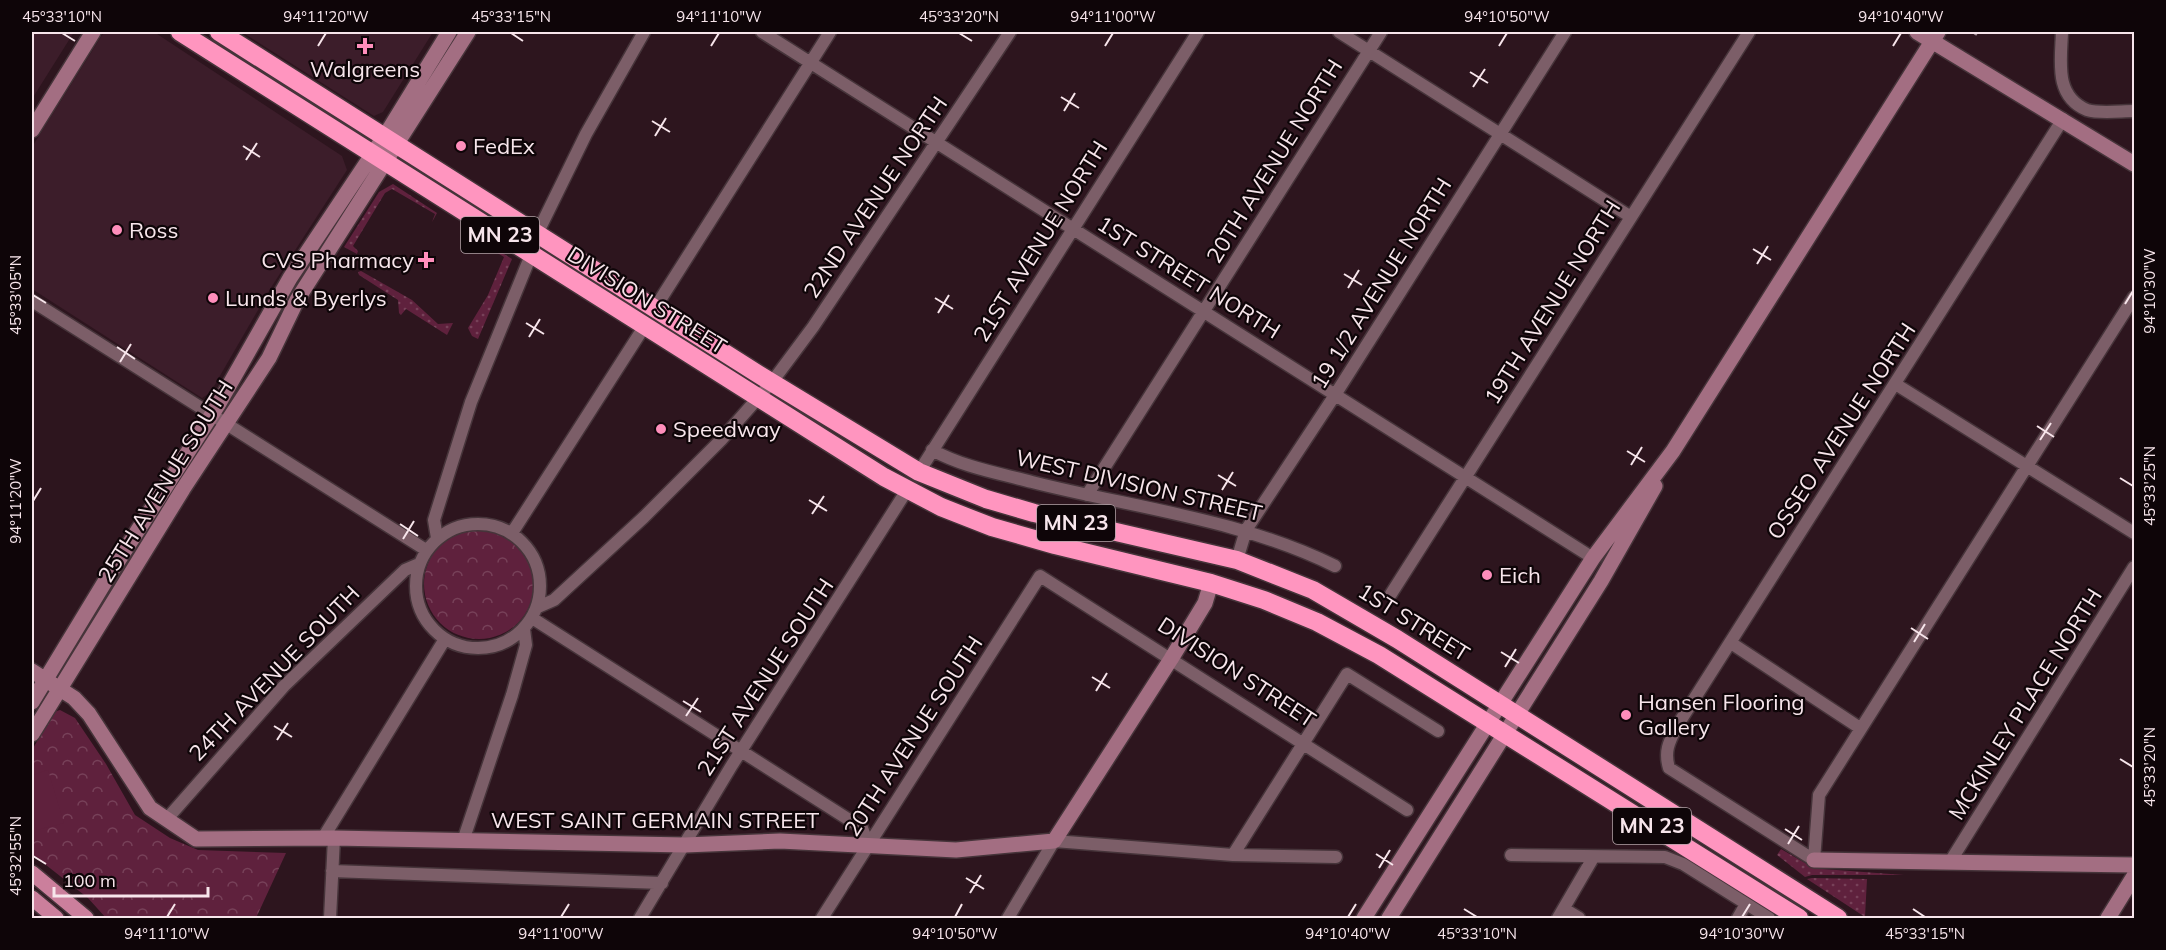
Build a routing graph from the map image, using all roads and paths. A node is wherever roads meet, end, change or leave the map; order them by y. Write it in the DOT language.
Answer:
graph roads {
  1 [pos="93,32"];
  2 [pos="180,32"];
  3 [pos="219,32"];
  4 [pos="449,32"];
  5 [pos="468,32"];
  6 [pos="644,32"];
  7 [pos="762,32"];
  8 [pos="830,32"];
  9 [pos="1010,32"];
  10 [pos="1198,32"];
  11 [pos="1339,32"];
  12 [pos="1382,32"];
  13 [pos="1565,32"];
  14 [pos="1749,32"];
  15 [pos="1917,32"];
  16 [pos="2062,32"];
  17 [pos="1935,36"];
  18 [pos="1369,51"];
  19 [pos="811,62"];
  20 [pos="2134,111"];
  21 [pos="2063,119"];
  22 [pos="32,130"];
  23 [pos="1500,134"];
  24 [pos="390,140"];
  25 [pos="938,143"];
  26 [pos="379,158"];
  27 [pos="2134,164"];
  28 [pos="1631,217"];
  29 [pos="1073,228"];
  30 [pos="537,234"];
  31 [pos="531,255"];
  32 [pos="2134,297"];
  33 [pos="32,301"];
  34 [pos="655,308"];
  35 [pos="1204,312"];
  36 [pos="644,327"];
  37 [pos="772,382"];
  38 [pos="1897,384"];
  39 [pos="1335,395"];
  40 [pos="757,399"];
  41 [pos="212,415"];
  42 [pos="226,424"];
  43 [pos="933,450"];
  44 [pos="1674,451"];
  45 [pos="2027,464"];
  46 [pos="918,472"];
  47 [pos="1466,478"];
  48 [pos="907,490"];
  49 [pos="1087,495"];
  50 [pos="1246,530"];
  51 [pos="512,533"];
  52 [pos="2134,533"];
  53 [pos="437,538"];
  54 [pos="426,550"];
  55 [pos="1593,558"];
  56 [pos="1237,560"];
  57 [pos="419,564"];
  58 [pos="1335,566"];
  59 [pos="2134,567"];
  60 [pos="1040,576"];
  61 [pos="1211,583"];
  62 [pos="1392,594"];
  63 [pos="535,613"];
  64 [pos="524,629"];
  65 [pos="445,639"];
  66 [pos="1731,643"];
  67 [pos="1171,658"];
  68 [pos="32,671"];
  69 [pos="45,679"];
  70 [pos="59,688"];
  71 [pos="32,702"];
  72 [pos="1501,705"];
  73 [pos="1517,715"];
  74 [pos="1488,723"];
  75 [pos="1860,728"];
  76 [pos="1438,731"];
  77 [pos="32,734"];
  78 [pos="1505,734"];
  79 [pos="1303,743"];
  80 [pos="742,751"];
  81 [pos="1407,810"];
  82 [pos="166,820"];
  83 [pos="328,838"];
  84 [pos="464,841"];
  85 [pos="1054,841"];
  86 [pos="868,844"];
  87 [pos="685,845"];
  88 [pos="1233,855"];
  89 [pos="1511,855"];
  90 [pos="1336,857"];
  91 [pos="1593,858"];
  92 [pos="1814,860"];
  93 [pos="1950,862"];
  94 [pos="2134,865"];
  95 [pos="332,871"];
  96 [pos="32,873"];
  97 [pos="2134,876"];
  98 [pos="662,883"];
  99 [pos="32,898"];
  100 [pos="1746,904"];
  101 [pos="1561,914"];
  102 [pos="56,918"];
  103 [pos="86,918"];
  104 [pos="330,918"];
  105 [pos="640,918"];
  106 [pos="822,918"];
  107 [pos="1008,918"];
  108 [pos="1364,918"];
  109 [pos="1389,918"];
  110 [pos="1579,918"];
  111 [pos="1738,918"];
  112 [pos="1769,918"];
  113 [pos="1799,918"];
  114 [pos="1838,918"];
  115 [pos="2108,918"];
  1 -- 22 [label="street"];
  2 -- 26 [label="highway, DIVISION STREET / MN 23"];
  3 -- 24 [label="highway, DIVISION STREET / MN 23"];
  4 -- 24 [label="street"];
  5 -- 24 [label="street"];
  6 -- 30 [label="street"];
  7 -- 19 [label="street, 1ST STREET NORTH"];
  8 -- 19 [label="street"];
  9 -- 25 [label="street, 22ND AVENUE NORTH"];
  10 -- 29 [label="street, 21ST AVENUE NORTH"];
  11 -- 18 [label="street"];
  12 -- 18 [label="street, 20TH AVENUE NORTH"];
  13 -- 23 [label="street, 19 1/2 AVENUE NORTH"];
  14 -- 28 [label="street, 19TH AVENUE NORTH"];
  15 -- 17 [label="street"];
  16 -- 20 [label="street"];
  17 -- 21 [label="street"];
  17 -- 44 [label="street"];
  18 -- 23 [label="street"];
  18 -- 35 [label="street, 20TH AVENUE NORTH"];
  19 -- 25 [label="street, 1ST STREET NORTH"];
  19 -- 34 [label="street"];
  21 -- 27 [label="street"];
  21 -- 38 [label="street, OSSEO AVENUE NORTH"];
  23 -- 28 [label="street"];
  23 -- 39 [label="street, 19 1/2 AVENUE NORTH"];
  24 -- 26 [label="street"];
  24 -- 30 [label="highway, DIVISION STREET / MN 23"];
  25 -- 29 [label="street, 1ST STREET NORTH"];
  25 -- 37 [label="street, 22ND AVENUE NORTH"];
  26 -- 31 [label="highway, DIVISION STREET / MN 23"];
  26 -- 41 [label="street, 25TH AVENUE SOUTH"];
  26 -- 42 [label="street, 25TH AVENUE SOUTH"];
  28 -- 47 [label="street, 19TH AVENUE NORTH"];
  29 -- 35 [label="street, 1ST STREET NORTH"];
  29 -- 43 [label="street, 21ST AVENUE NORTH"];
  30 -- 34 [label="highway, DIVISION STREET / MN 23"];
  31 -- 36 [label="highway, DIVISION STREET / MN 23"];
  31 -- 53 [label="street"];
  32 -- 45 [label="street"];
  33 -- 41 [label="street"];
  34 -- 37 [label="highway, DIVISION STREET / MN 23"];
  35 -- 39 [label="street, 1ST STREET NORTH"];
  35 -- 49 [label="street, 20TH AVENUE NORTH"];
  36 -- 40 [label="highway, DIVISION STREET / MN 23"];
  36 -- 51 [label="street"];
  37 -- 40 [label="street, 22ND AVENUE NORTH"];
  37 -- 46 [label="highway, DIVISION STREET / MN 23"];
  38 -- 45 [label="street"];
  38 -- 66 [label="street, OSSEO AVENUE NORTH"];
  39 -- 47 [label="street, 1ST STREET NORTH"];
  39 -- 50 [label="street, 19 1/2 AVENUE NORTH"];
  40 -- 48 [label="highway, DIVISION STREET / MN 23"];
  40 -- 63 [label="street, 22ND AVENUE NORTH"];
  41 -- 42 [label="street"];
  41 -- 69 [label="street, 25TH AVENUE SOUTH"];
  42 -- 54 [label="street"];
  42 -- 70 [label="street, 25TH AVENUE SOUTH"];
  43 -- 46 [label="street, 21ST AVENUE NORTH"];
  43 -- 49 [label="street, WEST DIVISION STREET"];
  44 -- 55 [label="street"];
  44 -- 73 [label="street"];
  45 -- 52 [label="street"];
  45 -- 75 [label="street"];
  46 -- 56 [label="highway, 1ST STREET / MN 23"];
  47 -- 55 [label="street, 1ST STREET NORTH"];
  47 -- 62 [label="street, 19TH AVENUE NORTH"];
  48 -- 61 [label="highway, 1ST STREET / MN 23"];
  48 -- 80 [label="street, 21ST AVENUE SOUTH"];
  49 -- 50 [label="street, WEST DIVISION STREET"];
  50 -- 56 [label="street, 19 1/2 AVENUE NORTH"];
  50 -- 58 [label="street, WEST DIVISION STREET"];
  51 -- 53 [label="street"];
  51 -- 63 [label="street"];
  53 -- 54 [label="street"];
  54 -- 57 [label="street"];
  55 -- 72 [label="street"];
  56 -- 72 [label="highway, 1ST STREET / MN 23"];
  57 -- 65 [label="street"];
  57 -- 82 [label="street, 24TH AVENUE SOUTH"];
  59 -- 93 [label="street, MCKINLEY PLACE NORTH"];
  60 -- 67 [label="street, DIVISION STREET"];
  60 -- 86 [label="street, 20TH AVENUE SOUTH"];
  61 -- 67 [label="street"];
  61 -- 74 [label="highway, 1ST STREET / MN 23"];
  63 -- 64 [label="street"];
  63 -- 80 [label="street"];
  64 -- 65 [label="street"];
  64 -- 84 [label="street"];
  65 -- 83 [label="street"];
  66 -- 75 [label="street"];
  66 -- 92 [label="street, OSSEO AVENUE NORTH"];
  67 -- 79 [label="street, DIVISION STREET"];
  67 -- 85 [label="street"];
  68 -- 69 [label="street, WEST SAINT GERMAIN STREET"];
  69 -- 70 [label="street, WEST SAINT GERMAIN STREET"];
  69 -- 71 [label="street, 25TH AVENUE SOUTH"];
  70 -- 77 [label="street, 25TH AVENUE SOUTH"];
  70 -- 82 [label="street, WEST SAINT GERMAIN STREET"];
  72 -- 73 [label="highway, 1ST STREET / MN 23"];
  72 -- 74 [label="street"];
  73 -- 78 [label="street"];
  73 -- 114 [label="highway, 1ST STREET / MN 23"];
  74 -- 78 [label="highway, 1ST STREET / MN 23"];
  74 -- 108 [label="street"];
  75 -- 92 [label="street"];
  76 -- 79 [label="street"];
  78 -- 109 [label="street"];
  78 -- 113 [label="highway, 1ST STREET / MN 23"];
  79 -- 81 [label="street, DIVISION STREET"];
  79 -- 88 [label="street"];
  80 -- 86 [label="street"];
  80 -- 87 [label="street, 21ST AVENUE SOUTH"];
  82 -- 83 [label="street, WEST SAINT GERMAIN STREET"];
  83 -- 84 [label="street, WEST SAINT GERMAIN STREET"];
  83 -- 95 [label="street"];
  84 -- 87 [label="street, WEST SAINT GERMAIN STREET"];
  85 -- 86 [label="street, WEST SAINT GERMAIN STREET"];
  85 -- 88 [label="street, WEST SAINT GERMAIN STREET"];
  85 -- 107 [label="street"];
  86 -- 87 [label="street, WEST SAINT GERMAIN STREET"];
  86 -- 106 [label="street, 20TH AVENUE SOUTH"];
  87 -- 98 [label="street, 21ST AVENUE SOUTH"];
  88 -- 90 [label="street, WEST SAINT GERMAIN STREET"];
  89 -- 91 [label="street"];
  91 -- 100 [label="street"];
  91 -- 101 [label="street"];
  92 -- 93 [label="street"];
  93 -- 94 [label="street"];
  95 -- 98 [label="street"];
  95 -- 104 [label="street"];
  96 -- 103 [label="main road"];
  97 -- 115 [label="street"];
  98 -- 105 [label="street, 21ST AVENUE SOUTH"];
  99 -- 102 [label="main road"];
  100 -- 111 [label="street"];
  100 -- 112 [label="street"];
  101 -- 110 [label="street"];
}
